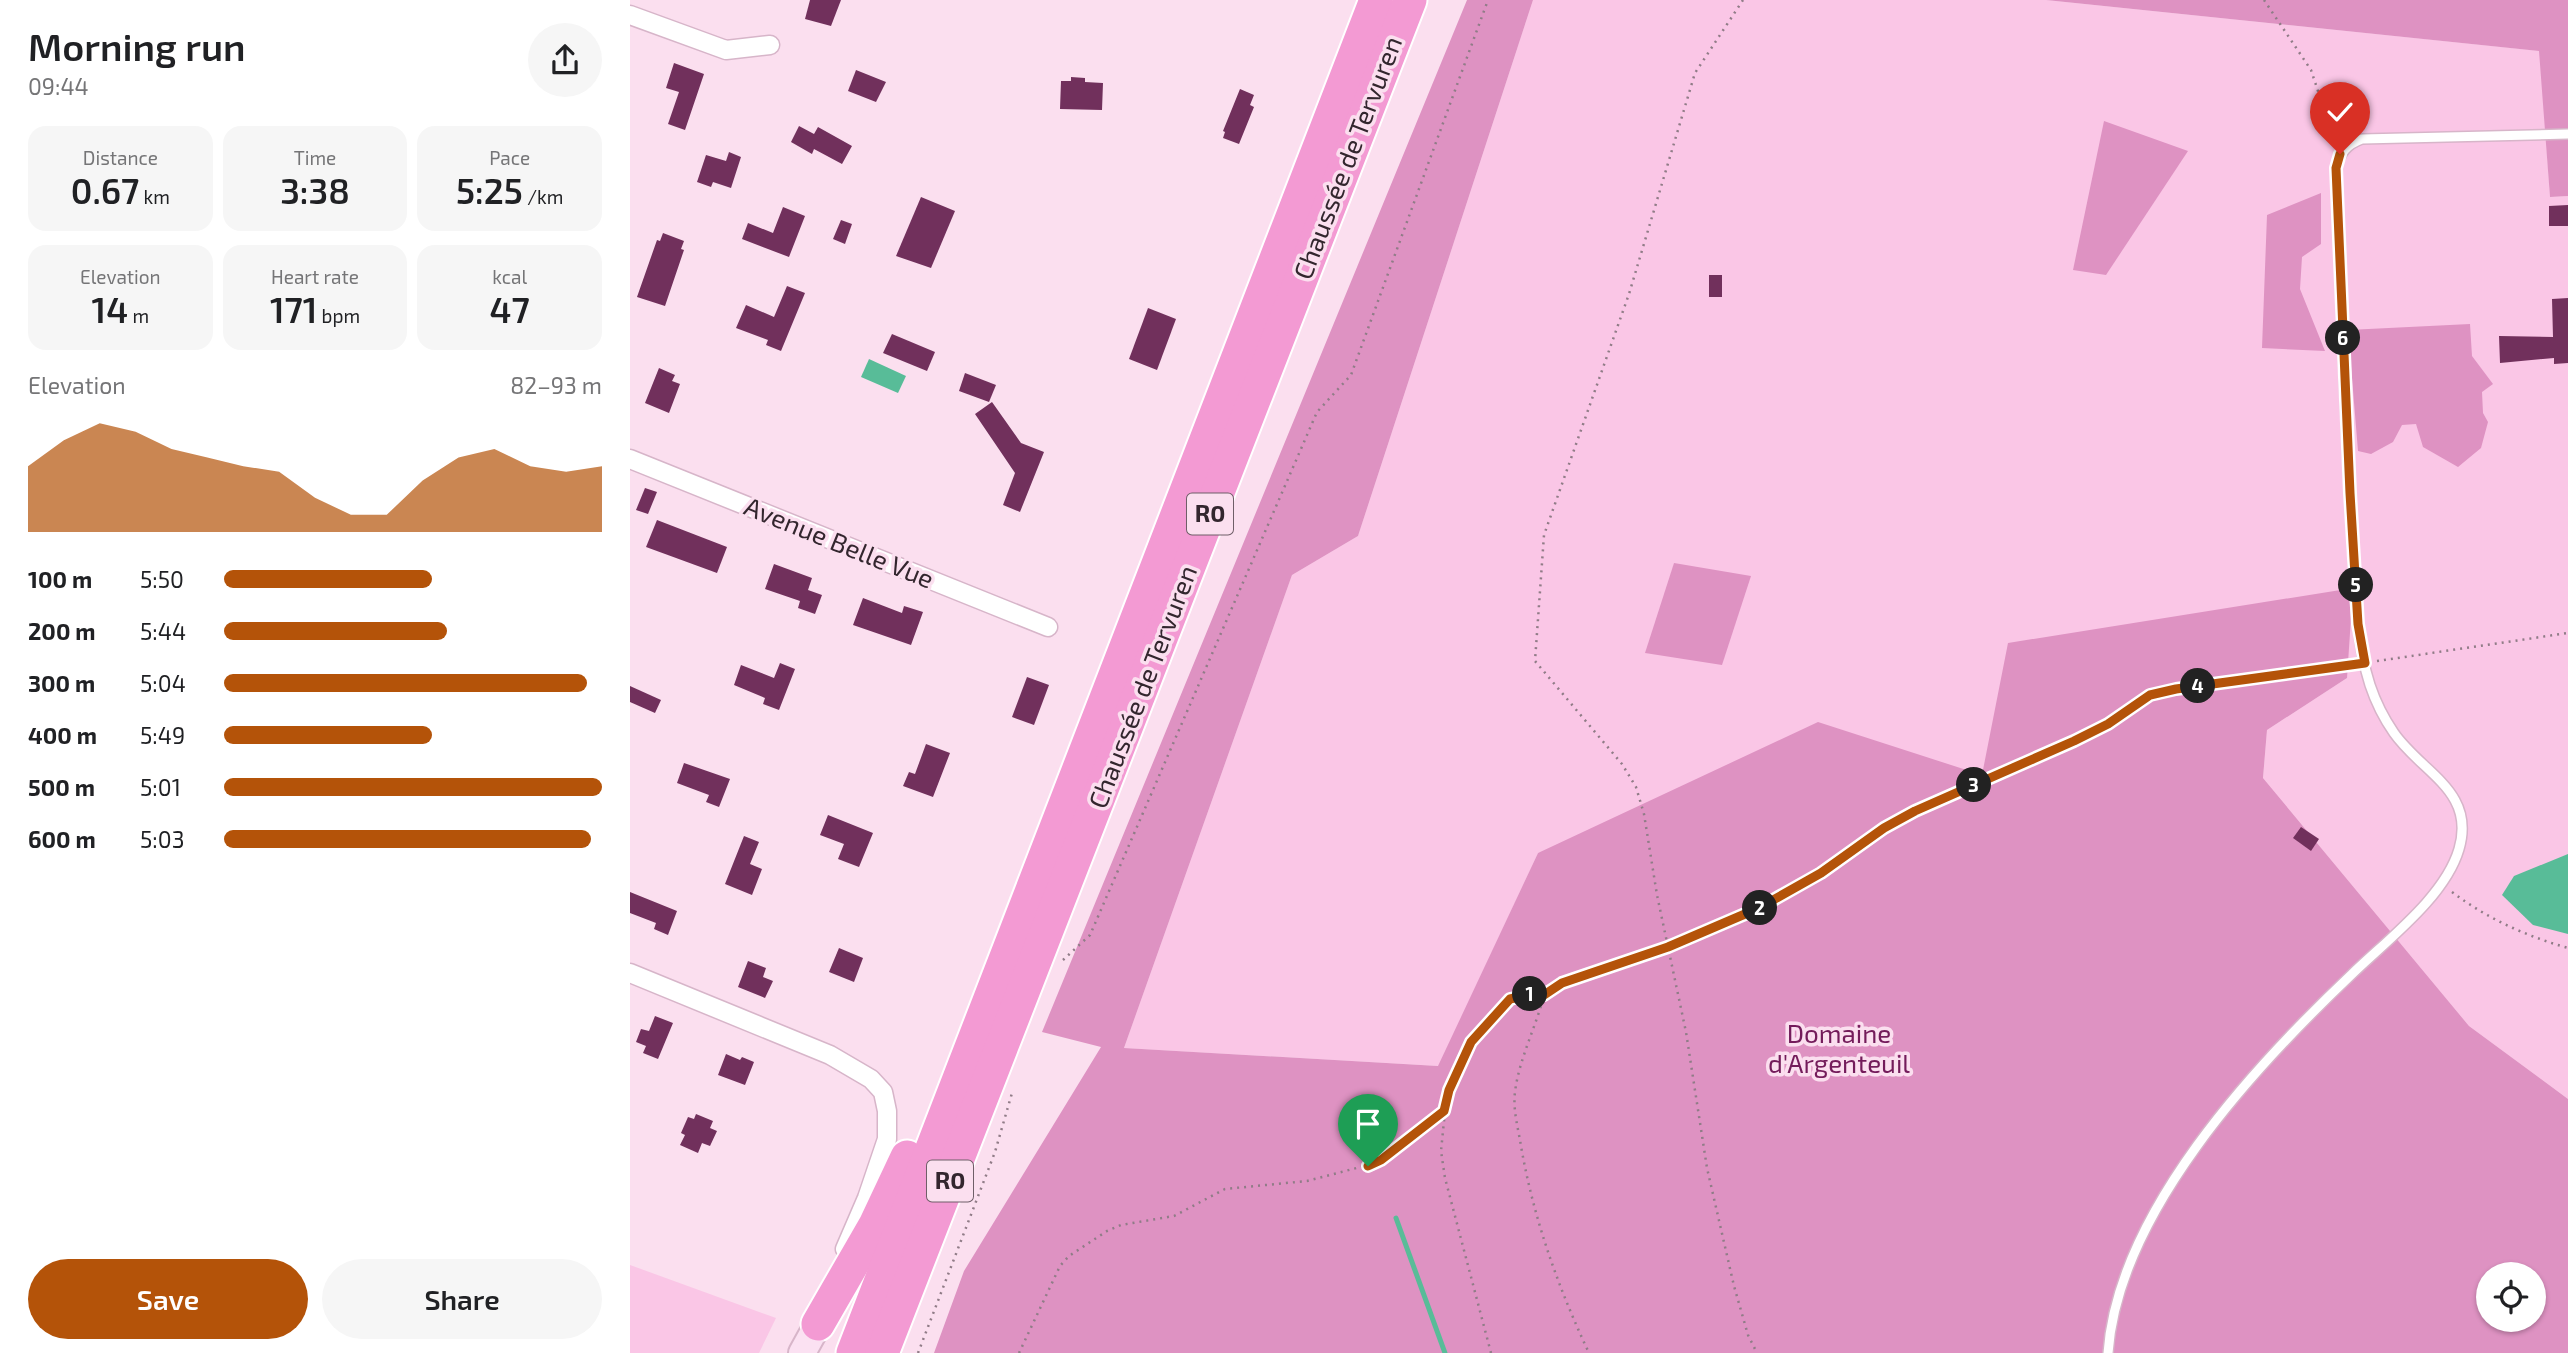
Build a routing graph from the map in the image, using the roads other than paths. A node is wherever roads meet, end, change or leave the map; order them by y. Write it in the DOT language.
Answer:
graph roads {
  1 [pos="1376,0"];
  2 [pos="1410,0"];
  3 [pos="630,15"];
  4 [pos="770,45"];
  5 [pos="2568,134"];
  6 [pos="630,459"];
  7 [pos="1048,627"];
  8 [pos="630,973"];
  9 [pos="951,1097"];
  10 [pos="818,1324"];
  11 [pos="875,1346"];
  12 [pos="802,1353"];
  13 [pos="2108,1353"];
  1 -- 9 [label="highway, Chaussée de Tervuren / R0"];
  2 -- 11 [label="highway, Chaussée de Tervuren / R0"];
  3 -- 4 [label="street"];
  5 -- 13 [label="lane"];
  6 -- 7 [label="street, Avenue Belle Vue"];
  8 -- 10 [label="street"];
  9 -- 10 [label="highway"];
  9 -- 11 [label="highway, R0"];
  10 -- 12 [label="street"];
}
